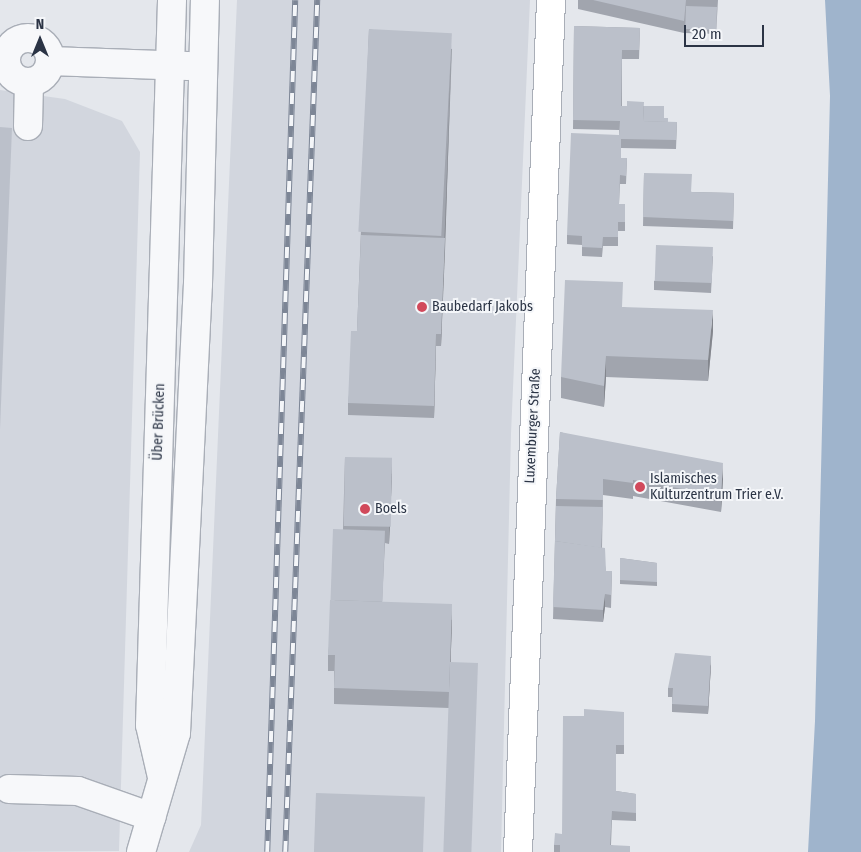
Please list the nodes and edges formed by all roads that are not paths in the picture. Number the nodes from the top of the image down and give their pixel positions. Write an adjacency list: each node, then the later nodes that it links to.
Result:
1 (172, 0): 6 (street, Über Brücken)
2 (205, 0): 7 (street, Über Brücken)
3 (550, 0): 14 (main road, Luxemburger Straße)
4 (3, 59): 5 (street); 8 (street)
5 (50, 61): 6 (street); 8 (street)
6 (170, 65): 7 (street); 10 (street, Über Brücken)
7 (203, 66): 10 (street, Über Brücken)
8 (29, 82): 9 (street)
9 (28, 126)
10 (162, 777): 12 (street, Über Brücken)
11 (9, 790): 12 (street)
12 (152, 817): 13 (street, Über Brücken)
13 (141, 852)
14 (518, 852)

